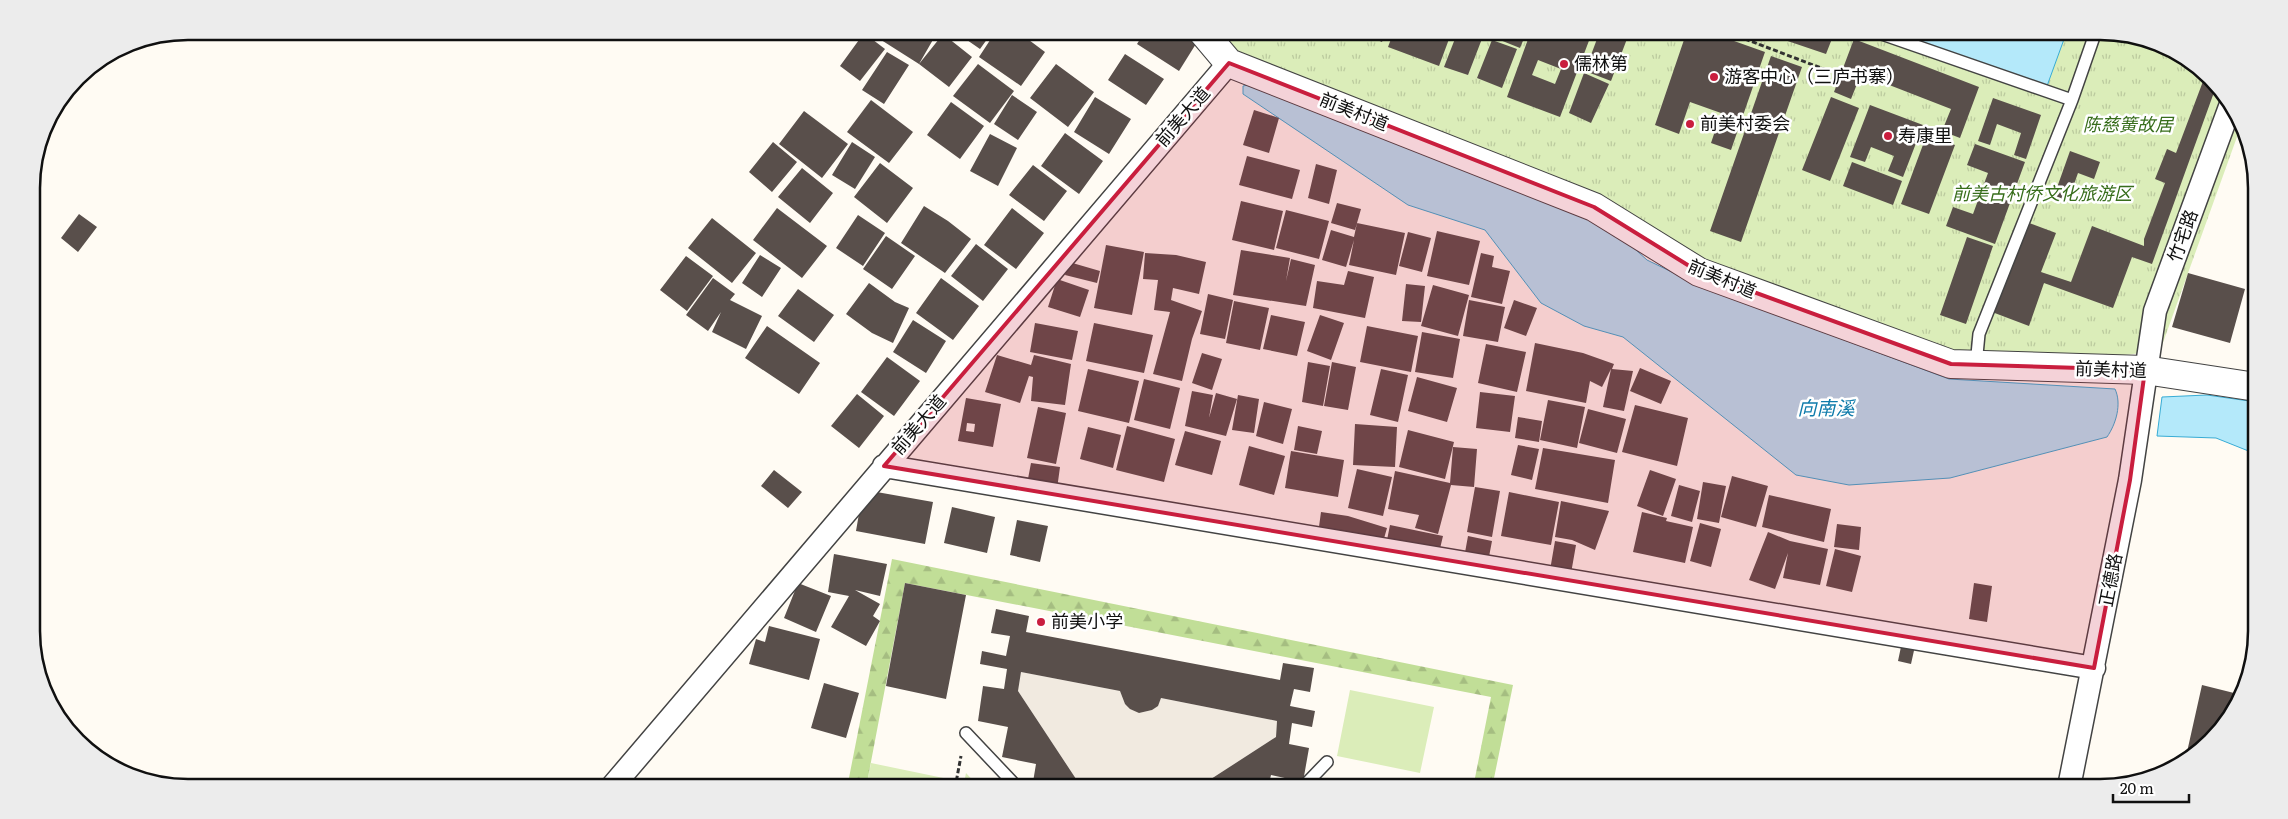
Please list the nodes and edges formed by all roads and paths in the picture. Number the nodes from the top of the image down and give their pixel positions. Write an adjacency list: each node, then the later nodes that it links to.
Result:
1 (1210, 40): 5 (street, 前美村道)
2 (1748, 40): 6 (path)
3 (1899, 40): 7 (lane)
4 (2093, 40): 7 (lane)
5 (1229, 63): 9 (street, 前美村道); 12 (street, 前美大道)
6 (1829, 71)
7 (2072, 100): 9 (lane)
8 (2228, 113): 10 (street, 竹宅路)
9 (1976, 366): 10 (street, 前美村道)
10 (2145, 370): 11 (street, 前美村道); 13 (street, 正德路)
11 (2248, 386)
12 (884, 466): 13 (street); 16 (street, 前美大道)
13 (2094, 668): 20 (street, 正德路)
14 (966, 733): 17 (path); 18 (lane)
15 (1327, 762): 19 (lane)
16 (619, 779)
17 (957, 779)
18 (1009, 779)
19 (1311, 779)
20 (2072, 779)

